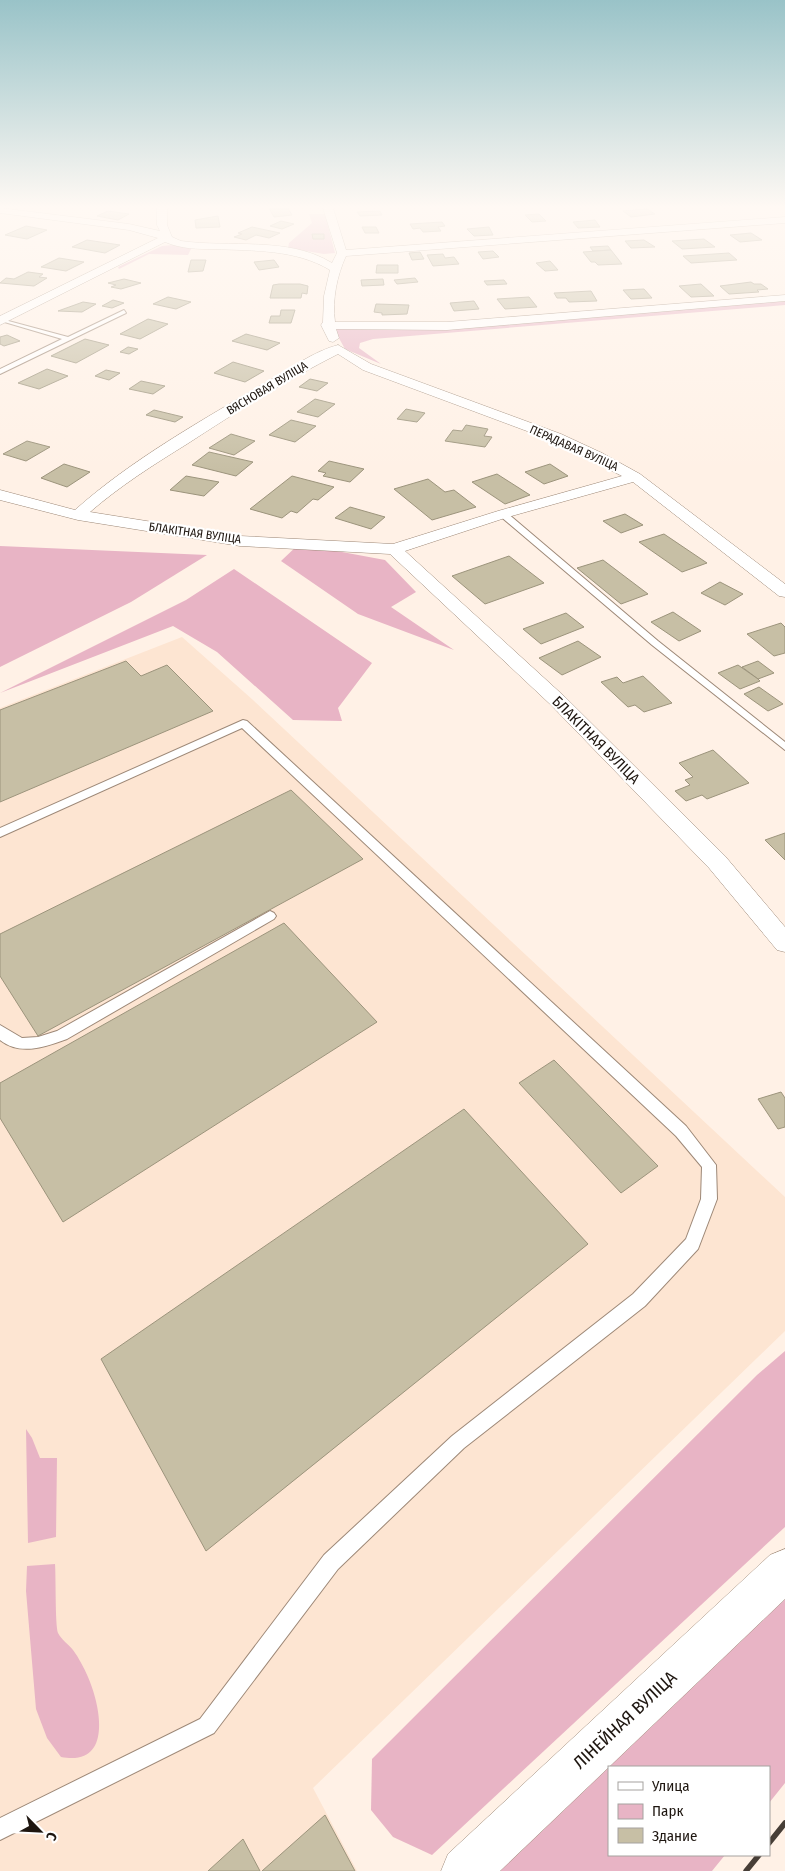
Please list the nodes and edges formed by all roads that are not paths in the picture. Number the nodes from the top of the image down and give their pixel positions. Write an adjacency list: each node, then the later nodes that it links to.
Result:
1 (52, 295): 5 (street)
2 (331, 295): 6 (street)
3 (785, 298): 6 (street)
4 (124, 312): 7 (lane)
5 (2, 321): 7 (lane)
6 (327, 325): 8 (street)
7 (68, 339): 9 (lane)
8 (338, 349): 10 (street, ПЕРАДАВАЯ ВУЛІЦА); 13 (street, ВЯСНОВАЯ ВУЛІЦА)
9 (0, 372)
10 (635, 477): 12 (street, БЛАКІТНАЯ ВУЛІЦА); 15 (street, ПЕРАДАВАЯ ВУЛІЦА)
11 (0, 495): 13 (street, БЛАКІТНАЯ ВУЛІЦА)
12 (503, 514): 14 (street, БЛАКІТНАЯ ВУЛІЦА); 16 (lane)
13 (78, 515): 14 (street, БЛАКІТНАЯ ВУЛІЦА)
14 (394, 549): 19 (street, БЛАКІТНАЯ ВУЛІЦА)
15 (785, 592)
16 (785, 747)
17 (0, 833): 22 (lane)
18 (270, 916): 20 (lane)
19 (785, 943)
20 (0, 1031)
21 (785, 1570): 23 (street, ЛІНЕЙНАЯ ВУЛІЦА)
22 (0, 1829)
23 (465, 1871)

